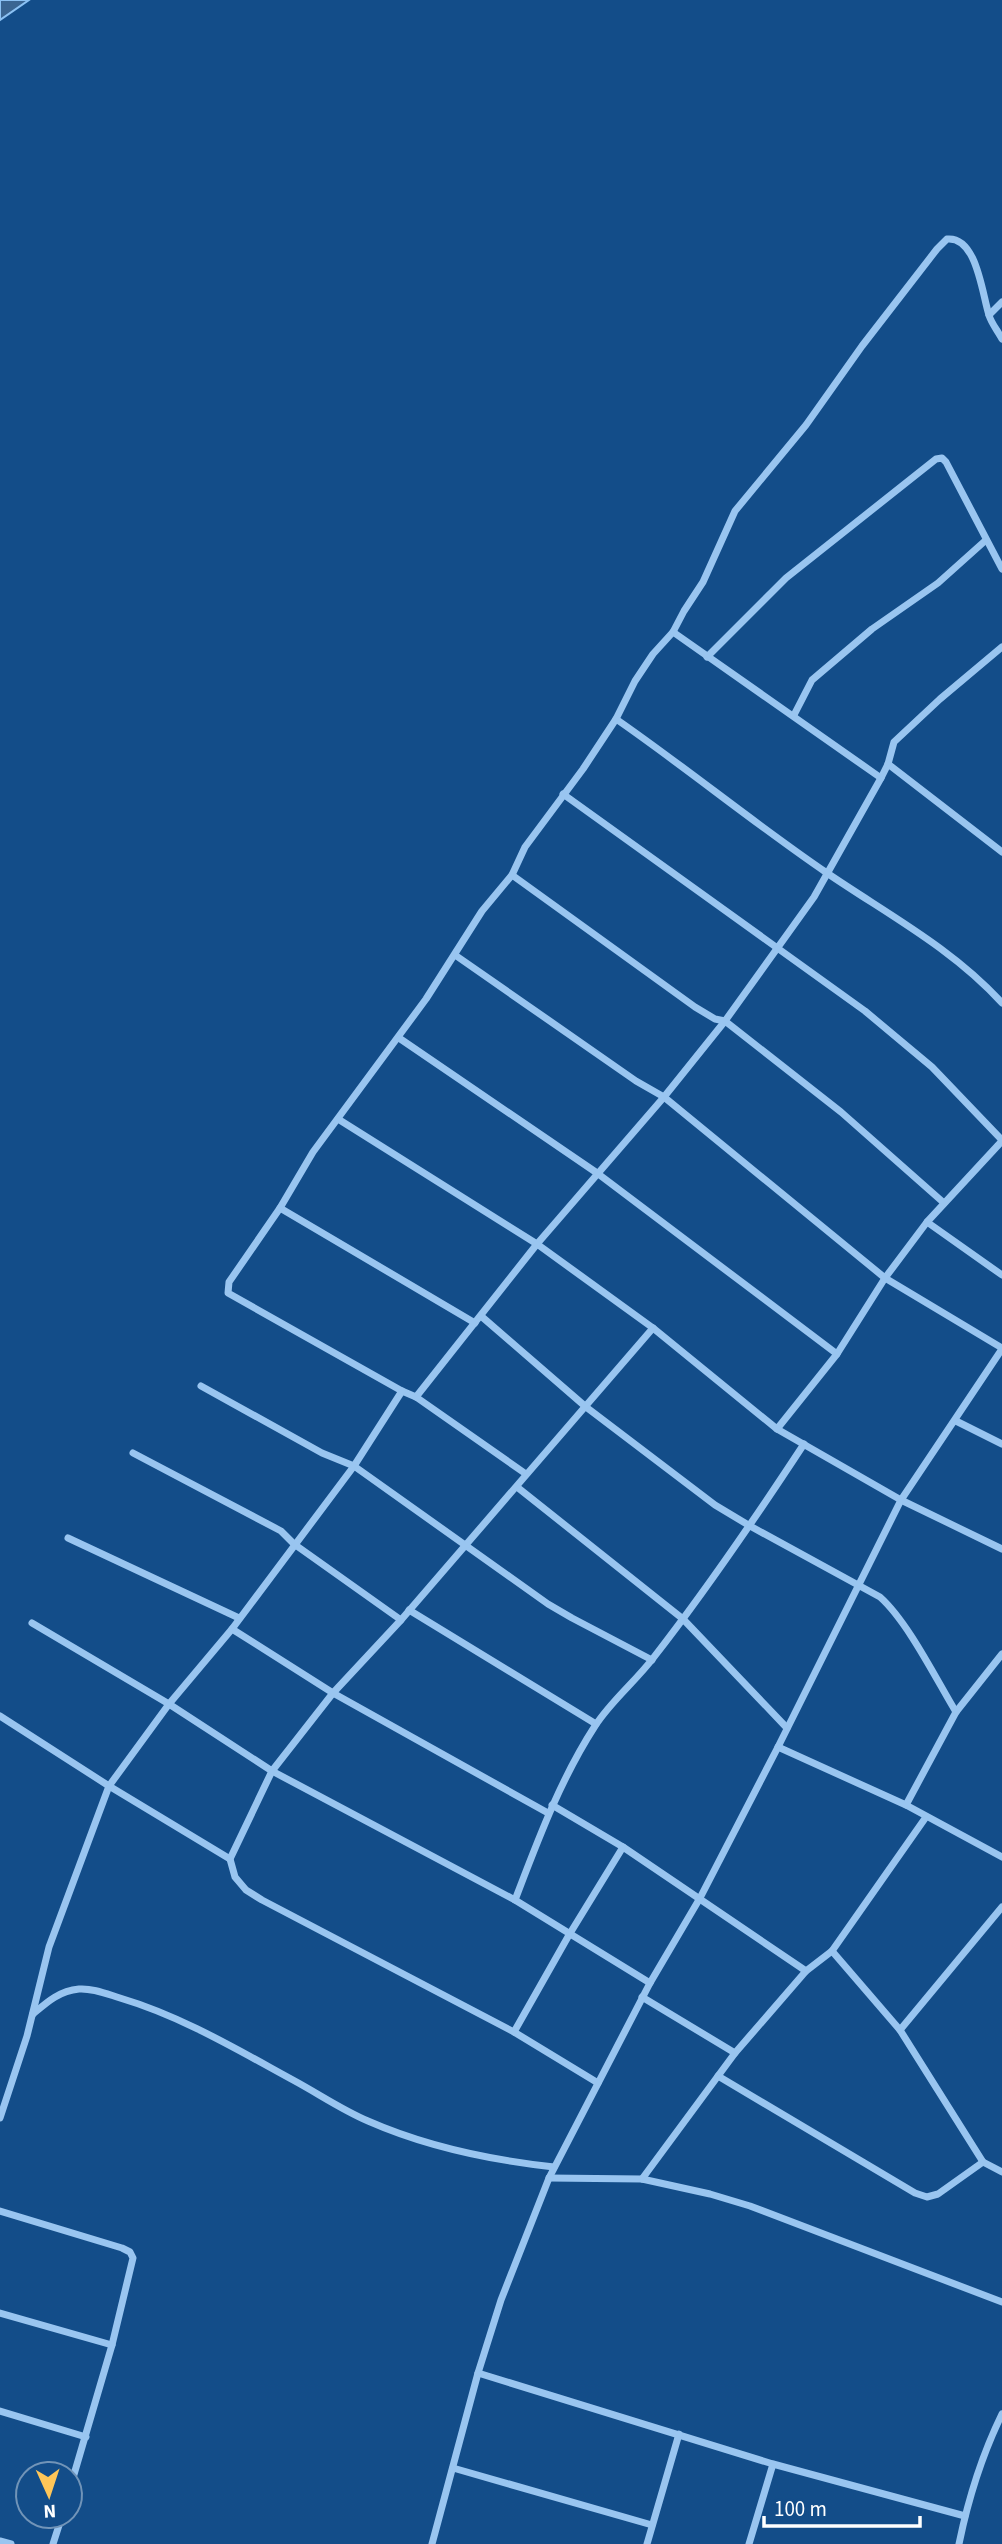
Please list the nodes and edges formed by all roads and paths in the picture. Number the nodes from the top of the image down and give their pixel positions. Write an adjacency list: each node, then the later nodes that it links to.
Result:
1 (1002, 302): 2 (street)
2 (989, 315): 3 (street); 6 (street)
3 (1002, 339)
4 (986, 540): 5 (street); 8 (street); 9 (street)
5 (1002, 569)
6 (673, 632): 8 (street); 10 (street)
7 (1002, 647): 11 (street)
8 (706, 657): 9 (street)
9 (794, 715): 12 (street)
10 (616, 719): 13 (street); 15 (street)
11 (888, 764): 12 (street); 14 (street)
12 (881, 778): 15 (street)
13 (563, 794): 16 (street); 17 (street)
14 (1002, 852)
15 (828, 874): 17 (street); 19 (street)
16 (512, 875): 18 (street); 20 (street)
17 (776, 948): 20 (street); 24 (street)
18 (455, 955): 21 (street); 22 (street)
19 (1002, 1003)
20 (725, 1021): 22 (street); 26 (street)
21 (398, 1038): 23 (street); 25 (street)
22 (664, 1097): 25 (street); 31 (street)
23 (338, 1119): 27 (street); 29 (street)
24 (1002, 1141): 26 (street)
25 (597, 1173): 29 (street); 36 (street)
26 (944, 1203): 28 (street)
27 (279, 1208): 33 (street); 38 (street)
28 (928, 1222): 30 (street); 31 (street)
29 (537, 1244): 32 (street); 34 (street)
30 (1002, 1275)
31 (885, 1278): 35 (street); 36 (street)
32 (481, 1316): 33 (street); 40 (street)
33 (475, 1323): 39 (street)
34 (653, 1328): 40 (street); 42 (street)
35 (1002, 1348): 41 (street)
36 (837, 1354): 42 (street)
37 (201, 1386): 46 (street)
38 (401, 1391): 39 (street); 46 (street)
39 (415, 1397): 47 (street)
40 (586, 1408): 47 (street); 50 (street)
41 (956, 1421): 44 (street); 49 (street)
42 (778, 1429): 43 (street)
43 (804, 1444): 49 (street); 50 (street)
44 (1002, 1444)
45 (133, 1453): 52 (street)
46 (354, 1466): 52 (street); 53 (street)
47 (526, 1474): 48 (street)
48 (517, 1487): 53 (street); 58 (street)
49 (901, 1500): 54 (street); 55 (street)
50 (750, 1526): 55 (street); 58 (street)
51 (68, 1538): 57 (street)
52 (294, 1544): 57 (street); 59 (street)
53 (465, 1545): 56 (street); 63 (street)
54 (1002, 1549)
55 (858, 1585): 66 (street); 69 (street)
56 (409, 1610): 59 (street); 68 (street)
57 (239, 1618): 61 (street)
58 (683, 1619): 63 (street); 69 (street)
59 (401, 1620): 64 (street)
60 (32, 1623): 65 (street)
61 (232, 1629): 64 (street); 65 (street)
62 (1002, 1654): 66 (street)
63 (652, 1660): 68 (street)
64 (333, 1693): 71 (street); 75 (street)
65 (169, 1704): 71 (street); 72 (street)
66 (956, 1712): 74 (street)
67 (0, 1716): 72 (street)
68 (596, 1724): 73 (street)
69 (787, 1728): 70 (street)
70 (778, 1747): 74 (street); 80 (street)
71 (272, 1771): 79 (street); 81 (street)
72 (109, 1786): 79 (street); 88 (street)
73 (552, 1805): 75 (street); 77 (street)
74 (906, 1805): 76 (street)
75 (548, 1813): 81 (street)
76 (926, 1817): 78 (street); 84 (street)
77 (623, 1847): 80 (street); 83 (street)
78 (1002, 1857)
79 (230, 1859): 90 (street)
80 (700, 1898): 85 (street); 86 (street)
81 (516, 1900): 83 (street)
82 (1002, 1907): 89 (street)
83 (569, 1935): 86 (street); 90 (street)
84 (832, 1951): 85 (street); 89 (street)
85 (806, 1971): 91 (street)
86 (650, 1983): 87 (street)
87 (642, 1997): 91 (street); 93 (street)
88 (33, 2014): 94 (street); 96 (street)
89 (900, 2030): 95 (street)
90 (514, 2032): 93 (street)
91 (735, 2053): 92 (street)
92 (719, 2076): 95 (street); 99 (street)
93 (597, 2083): 96 (street)
94 (0, 2118)
95 (983, 2162): 97 (street)
96 (554, 2167): 98 (street)
97 (1002, 2172)
98 (548, 2178): 99 (street); 104 (street)
99 (642, 2179): 101 (street)
100 (0, 2211): 103 (street)
101 (1002, 2302)
102 (0, 2313): 103 (street)
103 (112, 2345): 108 (street)
104 (478, 2373): 107 (street); 111 (street)
105 (0, 2411): 108 (street)
106 (1002, 2414): 112 (street)
107 (679, 2434): 110 (street); 113 (street)
108 (86, 2437): 109 (street)
109 (79, 2460)
110 (773, 2464): 112 (street); 118 (street)
111 (453, 2468): 113 (street); 116 (street)
112 (965, 2516): 119 (street)
113 (652, 2525): 117 (street)
114 (0, 2541): 115 (street)
115 (10, 2544)
116 (432, 2544)
117 (647, 2544)
118 (749, 2544)
119 (960, 2544)

